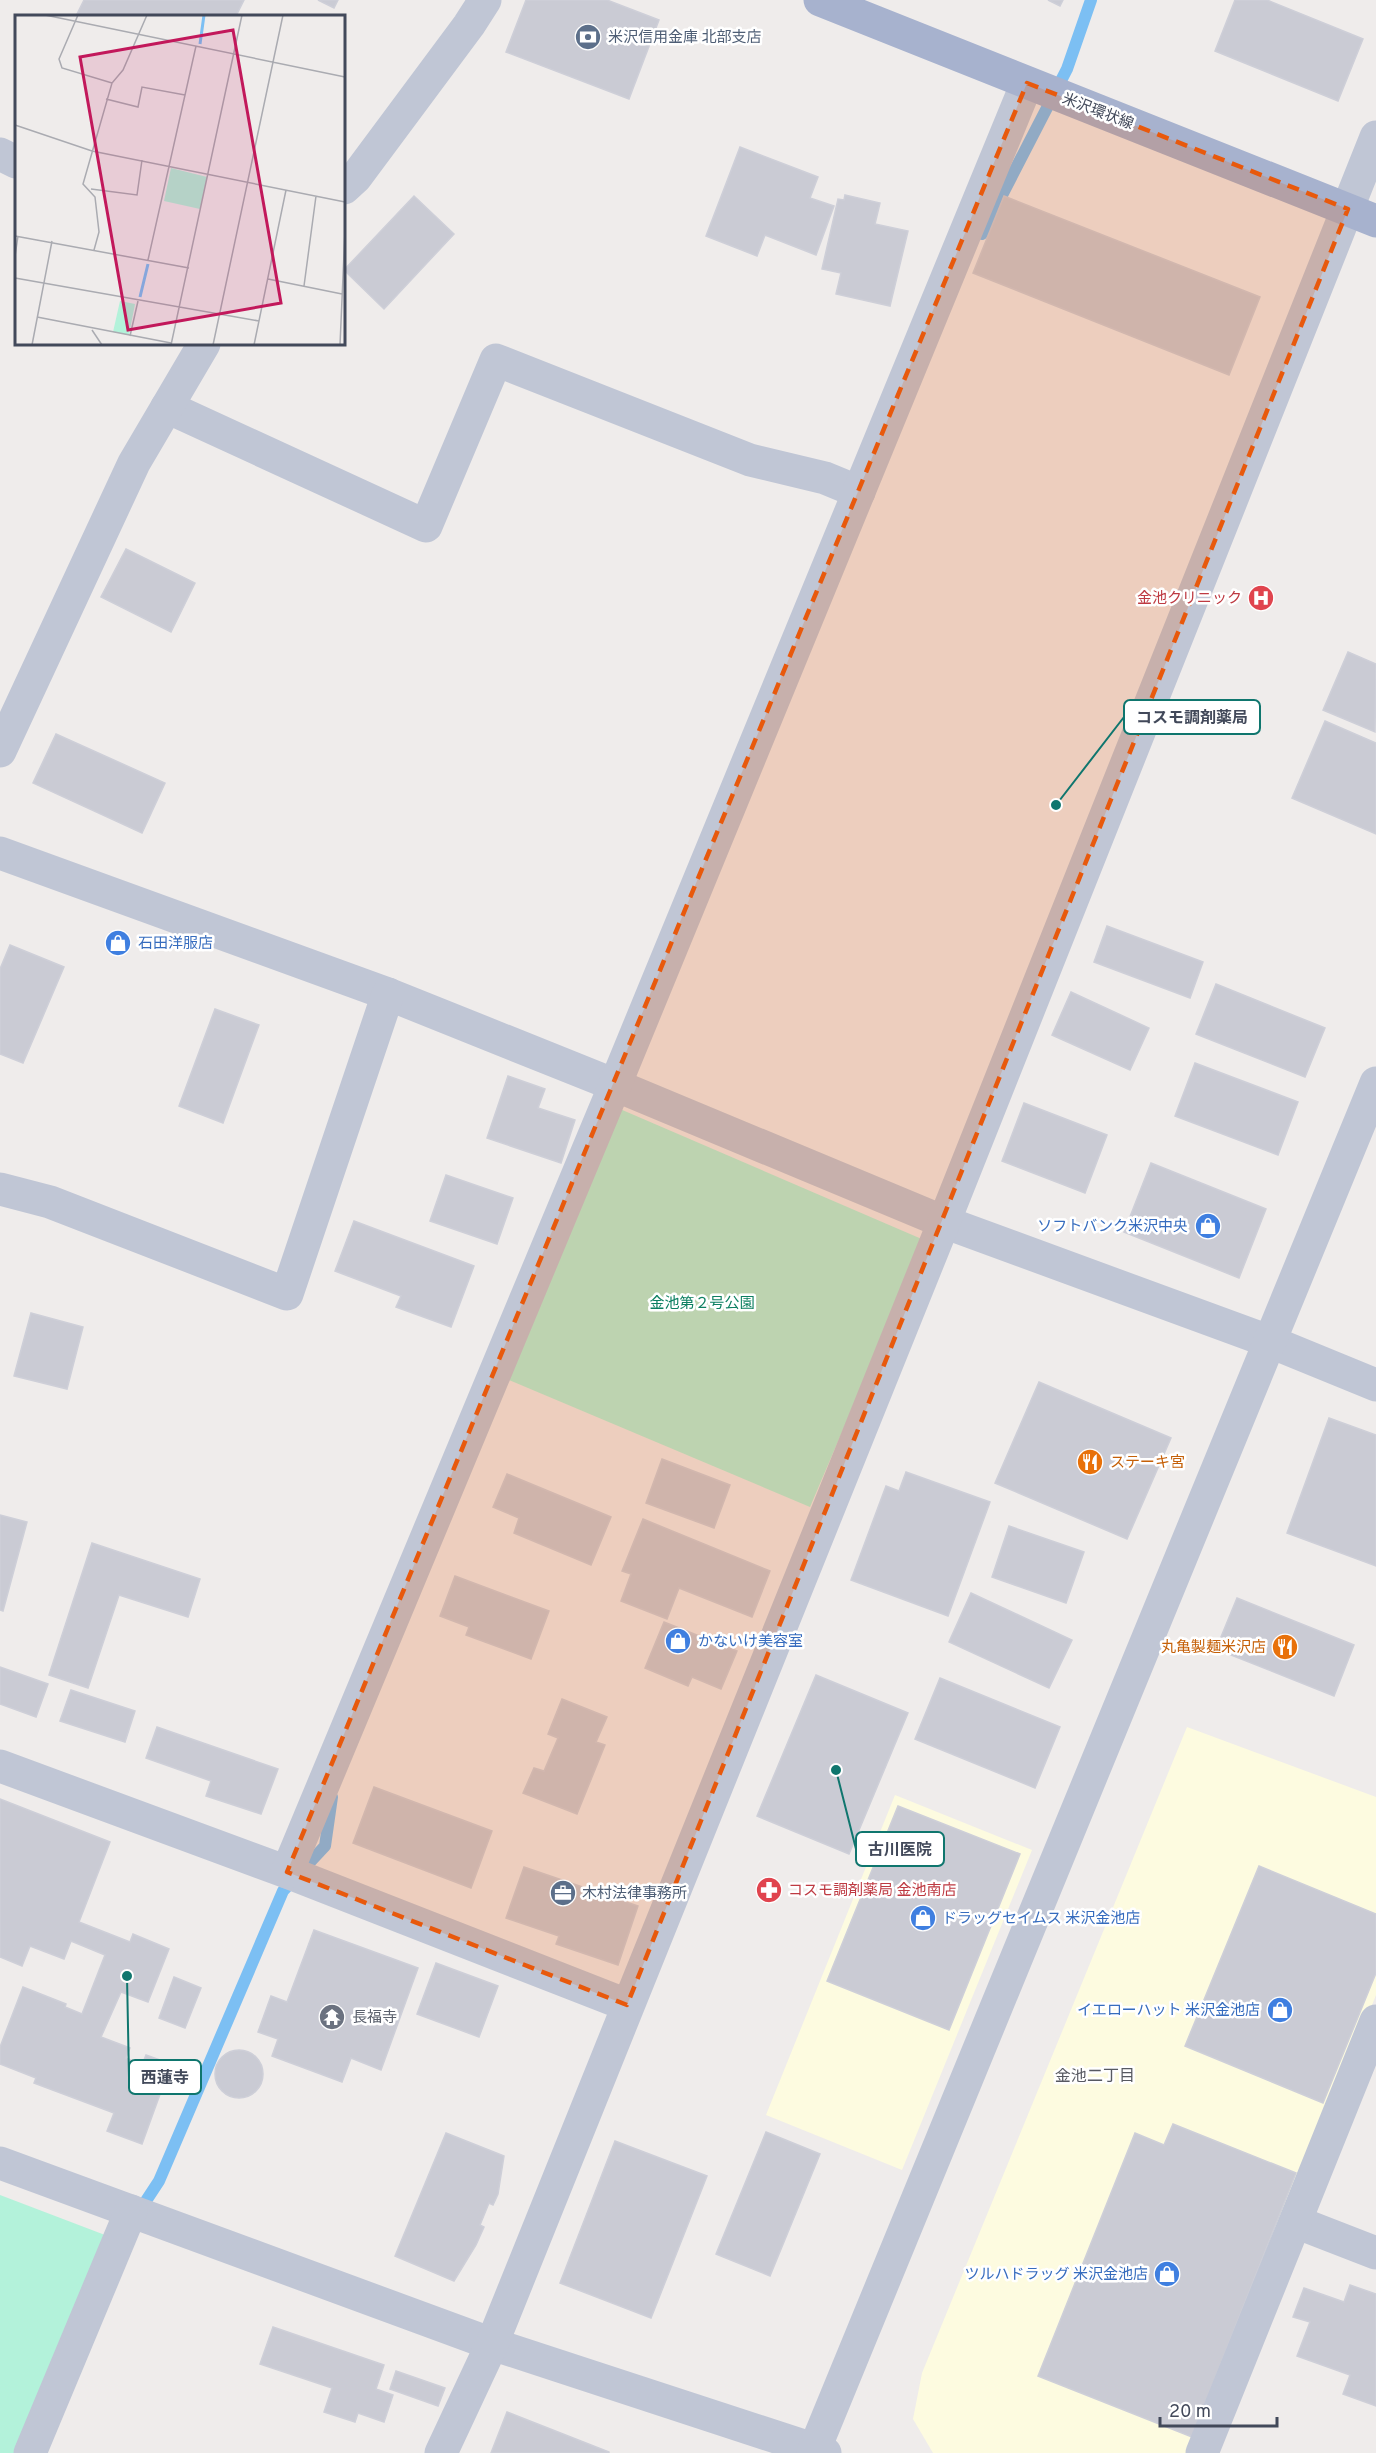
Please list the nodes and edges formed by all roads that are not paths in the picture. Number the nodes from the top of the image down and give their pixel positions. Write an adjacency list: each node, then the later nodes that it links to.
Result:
1 (485, 0): 7 (street)
2 (820, 0): 3 (main road, 米沢環状線)
3 (1027, 83): 8 (main road, 米沢環状線); 11 (street)
4 (1376, 137): 8 (street)
5 (0, 154): 6 (street)
6 (15, 162)
7 (345, 187)
8 (1362, 216): 18 (street)
9 (203, 345): 10 (street)
10 (167, 406): 11 (street); 12 (street)
11 (859, 492): 16 (street)
12 (0, 750)
13 (0, 853): 14 (street)
14 (388, 994): 16 (street); 17 (street)
15 (1376, 1083): 19 (street)
16 (615, 1085): 18 (street); 22 (street)
17 (0, 1190)
18 (944, 1222): 19 (street); 23 (street)
19 (1271, 1342): 20 (street); 30 (street)
20 (1376, 1385)
21 (0, 1766): 22 (street)
22 (287, 1872): 23 (street)
23 (627, 2005): 29 (street)
24 (1376, 2021): 27 (street)
25 (0, 2163): 26 (street)
26 (131, 2211): 29 (street); 31 (street)
27 (1296, 2222): 28 (street); 33 (street)
28 (1376, 2253)
29 (492, 2344): 30 (street); 32 (street)
30 (818, 2452)
31 (30, 2453)
32 (441, 2453)
33 (1202, 2453)

